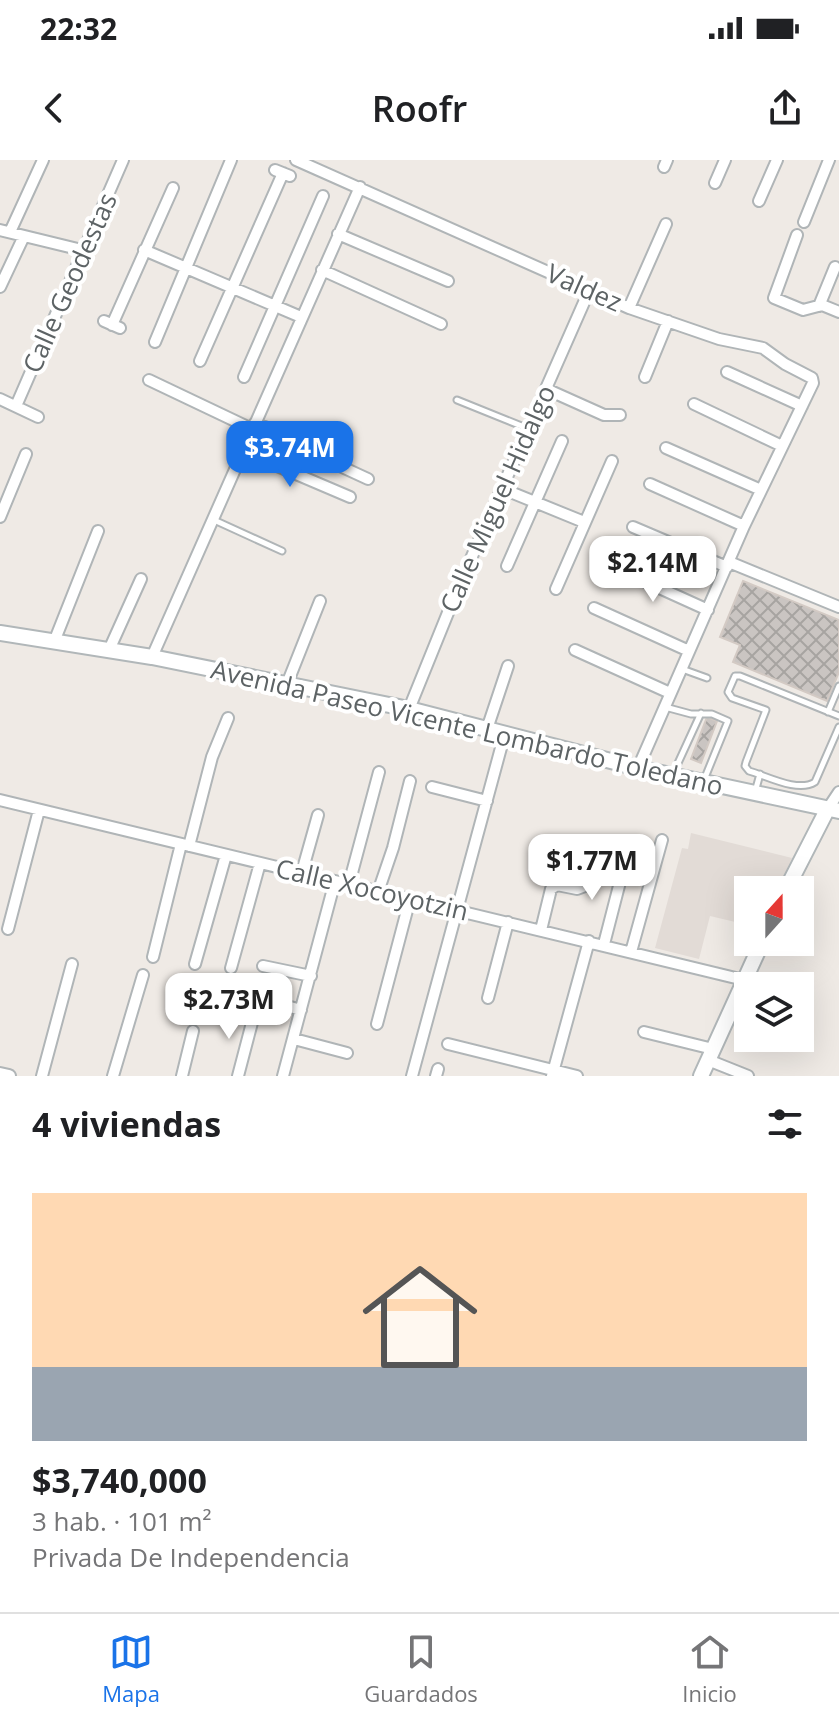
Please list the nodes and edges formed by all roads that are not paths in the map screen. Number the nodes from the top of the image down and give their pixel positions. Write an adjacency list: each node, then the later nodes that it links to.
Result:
1 (43, 160): 16 (street)
2 (123, 160): 21 (street, Calle Geodestas)
3 (231, 160): 23 (street)
4 (296, 160): 10 (street, Valdez)
5 (725, 160): 9 (street)
6 (777, 160): 13 (street)
7 (829, 160): 14 (street)
8 (283, 173): 27 (street)
9 (715, 183)
10 (360, 187): 17 (street); 28 (street, Valdez)
11 (171, 192): 20 (street)
12 (323, 196): 29 (street)
13 (759, 201)
14 (804, 222)
15 (666, 224): 31 (street)
16 (5, 231): 19 (street)
17 (338, 234): 24 (street); 25 (street)
18 (797, 235): 30 (street)
19 (24, 236): 21 (street); 26 (street)
20 (144, 250): 23 (street); 35 (street)
21 (86, 251): 47 (street, Calle Geodestas)
22 (835, 267): 30 (street)
23 (186, 268): 27 (street); 37 (street)
24 (322, 270): 33 (street); 36 (street)
25 (448, 281)
26 (0, 287)
27 (231, 288): 29 (street); 38 (street)
28 (589, 291): 31 (street, Valdez); 43 (street, Calle Miguel Hidalgo)
29 (276, 306): 33 (street); 40 (street)
30 (819, 306): 32 (street)
31 (629, 308): 34 (street, Valdez)
32 (839, 312)
33 (301, 317): 51 (street)
34 (668, 321): 41 (street); 48 (street, Valdez)
35 (112, 324)
36 (441, 324)
37 (156, 342)
38 (199, 360)
39 (727, 372): 48 (street)
40 (244, 377)
41 (645, 377)
42 (149, 380): 51 (street)
43 (546, 389): 49 (street); 52 (street, Calle Miguel Hidalgo)
44 (0, 399): 47 (street)
45 (457, 400): 52 (lane)
46 (694, 404): 54 (street)
47 (16, 406): 50 (street)
48 (802, 406): 54 (street)
49 (620, 415)
50 (38, 417)
51 (254, 426): 56 (street); 59 (street)
52 (529, 429): 61 (street, Calle Miguel Hidalgo)
53 (562, 441): 64 (street)
54 (782, 446): 62 (street)
55 (666, 448): 62 (street)
56 (242, 451): 63 (street); 66 (street)
57 (26, 454): 65 (street)
58 (612, 461): 67 (street)
59 (368, 479)
60 (650, 484): 68 (street)
61 (503, 489): 64 (street); 94 (street, Calle Miguel Hidalgo)
62 (761, 490): 68 (street)
63 (350, 497)
64 (534, 502): 67 (street); 73 (street)
65 (0, 517)
66 (213, 520): 71 (lane); 86 (street)
67 (584, 522): 76 (street)
68 (744, 526): 72 (street)
69 (633, 527): 72 (street)
70 (98, 531): 82 (street)
71 (282, 551)
72 (728, 565): 78 (street); 80 (street)
73 (507, 566)
74 (613, 567): 80 (street)
75 (141, 579): 83 (street)
76 (556, 589)
77 (320, 601): 90 (street)
78 (839, 607)
79 (594, 608): 85 (street)
80 (708, 610): 85 (street)
81 (0, 633): 82 (main road, Avenida Paseo Vicente Lombardo Toledano)
82 (54, 642): 83 (main road, Avenida Paseo Vicente Lombardo Toledano)
83 (109, 650): 86 (main road, Avenida Paseo Vicente Lombardo Toledano)
84 (575, 650): 92 (street)
85 (689, 651): 88 (street)
86 (152, 657): 90 (main road, Avenida Paseo Vicente Lombardo Toledano)
87 (508, 666): 100 (street)
88 (681, 668): 89 (lane); 92 (street)
89 (707, 678)
90 (287, 684): 94 (main road, Avenida Paseo Vicente Lombardo Toledano)
91 (839, 686): 95 (lane)
92 (670, 693): 93 (street)
93 (664, 706): 96 (lane); 102 (street)
94 (409, 709): 100 (main road, Avenida Paseo Vicente Lombardo Toledano)
95 (828, 712): 97 (lane); 104 (lane)
96 (701, 713): 105 (lane); 107 (lane)
97 (839, 716)
98 (228, 718): 117 (street)
99 (839, 727): 104 (lane)
100 (487, 729): 101 (main road, Avenida Paseo Vicente Lombardo Toledano)
101 (505, 733): 102 (main road, Avenida Paseo Vicente Lombardo Toledano); 112 (street)
102 (638, 768): 105 (main road, Avenida Paseo Vicente Lombardo Toledano)
103 (379, 772): 125 (street)
104 (763, 775): 110 (lane)
105 (672, 776): 107 (main road, Avenida Paseo Vicente Lombardo Toledano)
106 (410, 781): 126 (street)
107 (703, 783): 110 (main road, Avenida Paseo Vicente Lombardo Toledano)
108 (432, 787): 112 (street)
109 (839, 792): 114 (street)
110 (758, 795): 114 (main road, Avenida Paseo Vicente Lombardo Toledano)
111 (0, 801): 113 (street, Calle Xocoyotzin)
112 (487, 801): 128 (street)
113 (39, 810): 117 (street, Calle Xocoyotzin); 130 (street)
114 (833, 810): 123 (main road)
115 (318, 815): 122 (street)
116 (662, 840): 134 (street)
117 (185, 845): 120 (street, Calle Xocoyotzin); 135 (street)
118 (595, 846): 131 (street)
119 (629, 847): 133 (street)
120 (226, 855): 121 (street, Calle Xocoyotzin); 137 (street)
121 (260, 863): 122 (street, Calle Xocoyotzin); 139 (street)
122 (302, 872): 124 (street, Calle Xocoyotzin)
123 (794, 876)
124 (335, 881): 125 (street, Calle Xocoyotzin); 141 (street)
125 (349, 884): 126 (street, Calle Xocoyotzin)
126 (378, 892): 127 (street, Calle Xocoyotzin)
127 (410, 899): 128 (street, Calle Xocoyotzin); 148 (street)
128 (459, 910): 129 (street, Calle Xocoyotzin); 161 (street)
129 (508, 922): 131 (street, Calle Xocoyotzin); 144 (street)
130 (8, 929)
131 (541, 930): 132 (street, Calle Xocoyotzin)
132 (589, 941): 133 (street, Calle Xocoyotzin); 155 (street)
133 (604, 944): 134 (street, Calle Xocoyotzin)
134 (631, 952): 142 (street, Calle Xocoyotzin)
135 (153, 957)
136 (72, 964): 156 (street)
137 (195, 964)
138 (263, 966): 141 (street)
139 (231, 968)
140 (143, 975): 157 (street)
141 (311, 976): 146 (street)
142 (734, 978)
143 (251, 996): 146 (street)
144 (488, 998)
145 (734, 1002): 154 (main road)
146 (301, 1010): 151 (street)
147 (254, 1015): 159 (street)
148 (377, 1024)
149 (193, 1031): 158 (street)
150 (644, 1032): 154 (street)
151 (294, 1039): 153 (street); 160 (street)
152 (448, 1044): 155 (street)
153 (347, 1053)
154 (711, 1054): 163 (main road); 164 (street)
155 (553, 1073): 162 (street)
156 (42, 1076)
157 (113, 1076)
158 (182, 1076)
159 (238, 1076)
160 (283, 1076)
161 (412, 1076)
162 (577, 1076)
163 (701, 1076)
164 (748, 1076)

